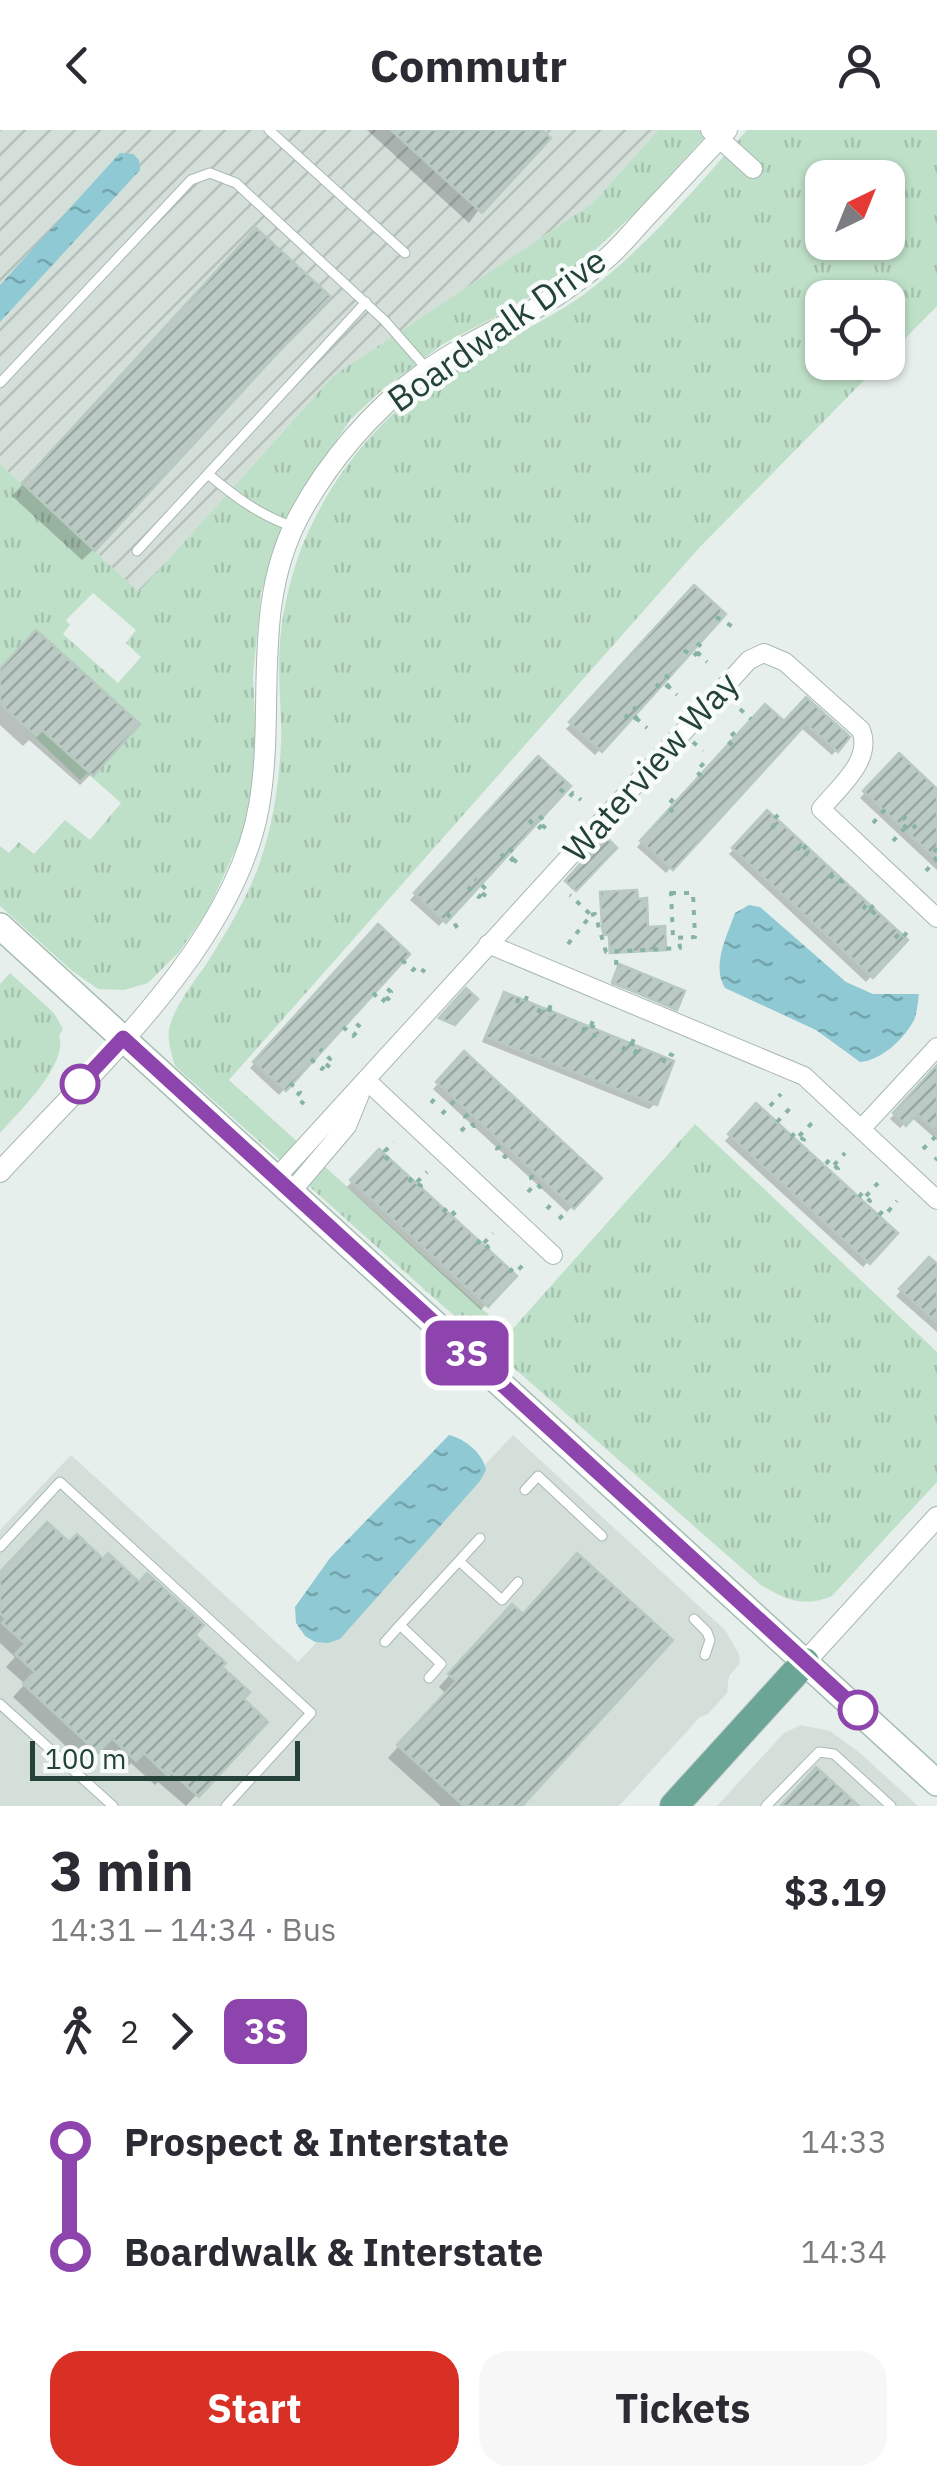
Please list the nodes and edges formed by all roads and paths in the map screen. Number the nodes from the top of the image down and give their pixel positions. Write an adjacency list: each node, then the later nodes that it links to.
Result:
1 (269, 130): 4 (lane)
2 (719, 133): 3 (street); 6 (street, Boardwalk Drive)
3 (753, 169)
4 (405, 253)
5 (366, 302): 6 (lane); 7 (lane); 8 (lane)
6 (428, 370): 9 (street, Boardwalk Drive)
7 (0, 382)
8 (208, 474): 9 (lane); 10 (lane)
9 (294, 527): 107 (street, Boardwalk Drive)
10 (137, 552)
11 (716, 617): 12 (path)
12 (737, 629)
13 (693, 640): 15 (path)
14 (684, 650): 15 (path)
15 (697, 652): 16 (path)
16 (708, 662)
17 (664, 674): 19 (path)
18 (656, 684): 19 (path)
19 (667, 686): 20 (path)
20 (678, 695)
21 (632, 706): 24 (path)
22 (740, 710): 25 (path)
23 (625, 715): 24 (path)
24 (636, 718): 26 (path)
25 (751, 719)
26 (647, 728)
27 (722, 729): 28 (path)
28 (730, 737): 29 (path); 30 (path)
29 (740, 737)
30 (732, 744)
31 (692, 762): 32 (path)
32 (699, 768): 33 (path); 34 (path)
33 (708, 768)
34 (701, 776)
35 (560, 789): 37 (path)
36 (662, 795): 38 (path)
37 (581, 800)
38 (670, 802): 39 (path); 42 (path)
39 (679, 802)
40 (888, 806): 46 (path)
41 (536, 812): 47 (path)
42 (673, 812)
43 (780, 812): 49 (path)
44 (906, 816): 50 (path)
45 (529, 820): 47 (path)
46 (874, 822)
47 (542, 825): 51 (path)
48 (916, 825): 50 (path)
49 (772, 828)
50 (906, 828): 53 (path)
51 (551, 833)
52 (811, 840): 57 (path)
53 (893, 841)
54 (507, 846): 58 (path)
55 (937, 848): 59 (path)
56 (501, 854): 58 (path)
57 (804, 857)
58 (513, 859): 60 (path)
59 (937, 859): 62 (path)
60 (521, 866)
61 (844, 871): 64 (path)
62 (926, 871)
63 (830, 878): 64 (path)
64 (838, 878): 67 (path)
65 (475, 879): 68 (path)
66 (468, 886): 68 (path)
67 (839, 886)
68 (482, 892): 70 (path)
69 (570, 894): 75 (path)
70 (491, 900)
71 (878, 901): 73 (path)
72 (863, 909): 73 (path)
73 (870, 909): 76 (path)
74 (446, 912): 80 (path)
75 (592, 915): 84 (path); 85 (path)
76 (870, 916)
77 (937, 918): 83 (street, Waterview Way)
78 (0, 926): 107 (main road)
79 (909, 930): 82 (path)
80 (461, 933)
81 (679, 938): 81 (path); 85 (path)
82 (895, 938)
83 (488, 944): 119 (street, Waterview Way); 134 (street)
84 (568, 944)
85 (618, 951): 87 (path)
86 (402, 960): 88 (path)
87 (616, 965)
88 (424, 972)
89 (381, 983): 92 (path)
90 (530, 989): 94 (path)
91 (372, 993): 92 (path)
92 (386, 997): 95 (path)
93 (553, 998): 96 (path)
94 (516, 1002)
95 (394, 1005)
96 (548, 1010): 97 (path); 100 (path)
97 (538, 1013)
98 (595, 1016): 102 (path)
99 (351, 1018): 103 (path)
100 (550, 1018)
101 (343, 1026): 103 (path)
102 (591, 1026): 104 (path); 106 (path)
103 (357, 1032): 108 (path)
104 (583, 1032)
105 (636, 1032): 109 (path)
106 (594, 1037)
107 (123, 1038): 148 (street, Boardwalk Drive); 156 (main road)
108 (364, 1038)
109 (632, 1044): 113 (path); 114 (path)
110 (937, 1047): 134 (street)
111 (676, 1048): 116 (path)
112 (320, 1050): 117 (path)
113 (623, 1050)
114 (634, 1056)
115 (311, 1059): 117 (path)
116 (664, 1062)
117 (326, 1064): 118 (path)
118 (334, 1071)
119 (366, 1080): 156 (street, Waterview Way); 176 (street)
120 (290, 1083): 125 (path)
121 (781, 1094): 126 (path)
122 (438, 1096): 124 (path)
123 (456, 1099): 128 (path)
124 (430, 1103)
125 (304, 1104)
126 (770, 1106)
127 (794, 1106): 132 (path)
128 (442, 1114)
129 (468, 1114): 130 (path)
130 (470, 1122): 131 (path); 135 (path)
131 (478, 1122)
132 (777, 1122)
133 (812, 1123): 136 (path)
134 (860, 1129): 160 (street)
135 (461, 1131)
136 (800, 1136): 138 (path); 140 (path)
137 (934, 1136): 142 (path)
138 (791, 1137)
139 (394, 1142): 144 (path)
140 (800, 1145)
141 (500, 1146): 145 (path)
142 (923, 1149)
143 (845, 1153): 147 (path)
144 (385, 1160)
145 (494, 1161)
146 (826, 1164): 147 (path)
147 (834, 1164): 150 (path)
148 (0, 1172)
149 (427, 1172): 153 (path)
150 (834, 1173)
151 (534, 1175): 154 (path)
152 (409, 1182): 153 (path)
153 (418, 1182): 158 (path)
154 (536, 1182): 157 (path); 159 (path)
155 (878, 1183): 164 (path)
156 (284, 1184): 190 (main road)
157 (544, 1184)
158 (418, 1190)
159 (528, 1192)
160 (937, 1200)
161 (554, 1201): 165 (path)
162 (898, 1201): 169 (path)
163 (460, 1202): 166 (path)
164 (866, 1205)
165 (547, 1209)
166 (452, 1211): 167 (path); 171 (path)
167 (443, 1212)
168 (564, 1214): 170 (path)
169 (879, 1215)
170 (558, 1219)
171 (452, 1220)
172 (493, 1233): 173 (path)
173 (484, 1243): 174 (path); 175 (path)
174 (477, 1244)
175 (485, 1251)
176 (553, 1254)
177 (526, 1262): 178 (path)
178 (509, 1272)
179 (525, 1490): 181 (lane)
180 (937, 1517): 190 (street)
181 (602, 1536)
182 (480, 1538): 184 (lane)
183 (0, 1547): 195 (lane)
184 (459, 1560): 185 (lane); 187 (lane)
185 (518, 1582)
186 (694, 1619): 189 (lane)
187 (400, 1626): 188 (lane); 191 (lane)
188 (385, 1642)
189 (705, 1655)
190 (805, 1662): 193 (main road); 196 (main road)
191 (428, 1678)
192 (0, 1704): 194 (lane)
193 (937, 1783)
194 (113, 1806)
195 (226, 1806)
196 (674, 1806)
197 (766, 1806): 198 (lane)
198 (890, 1806)

